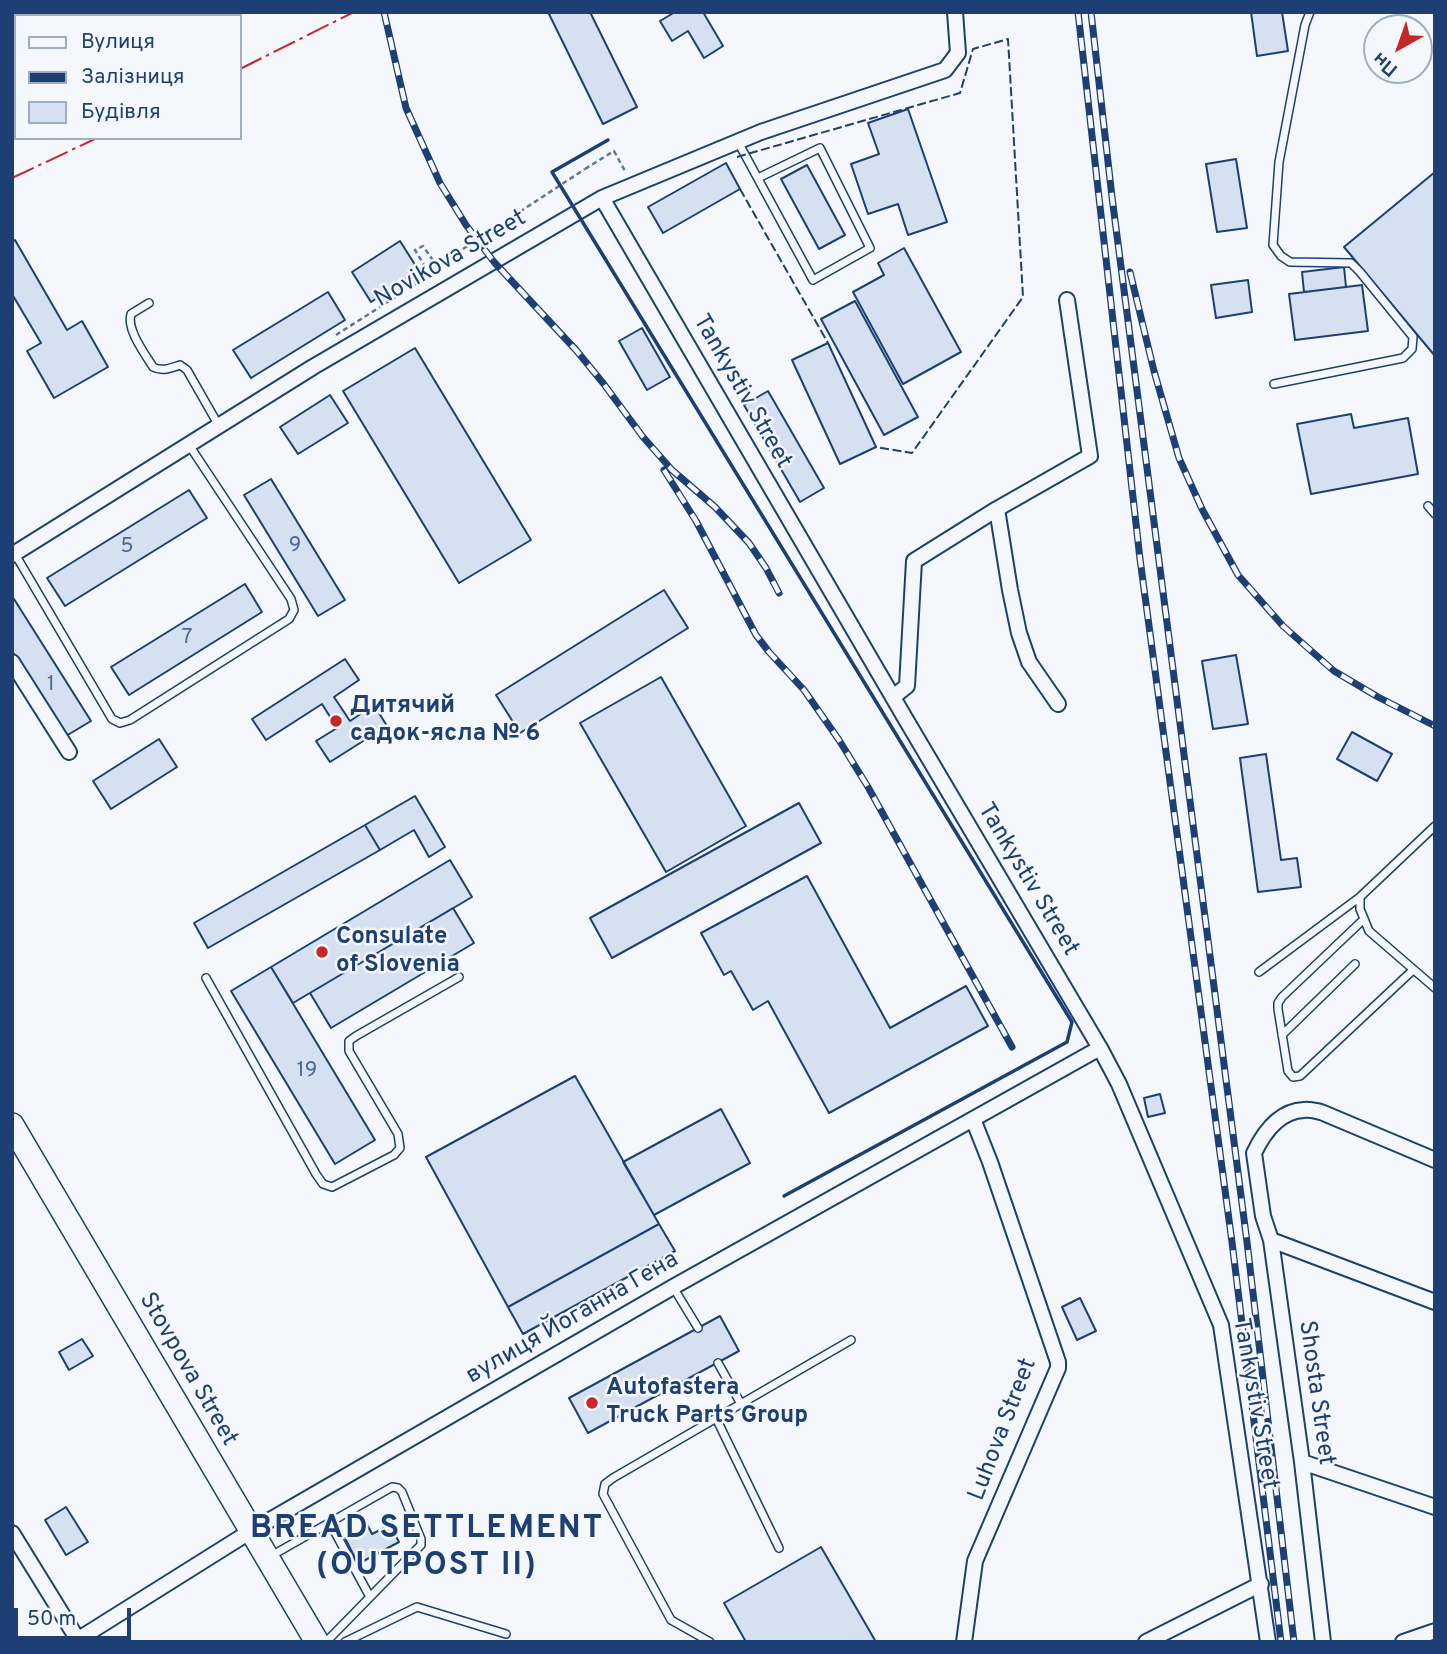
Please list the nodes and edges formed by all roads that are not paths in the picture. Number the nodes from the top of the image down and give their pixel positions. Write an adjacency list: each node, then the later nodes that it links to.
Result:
1 (955, 12): 3 (street, Novikova Street)
2 (1310, 12): 8 (lane)
3 (737, 142): 4 (lane); 5 (street, Novikova Street)
4 (758, 178): 4 (lane)
5 (601, 198): 9 (street, Novikova Street); 16 (street, Tankystiv Street)
6 (1067, 300): 12 (street)
7 (149, 303): 9 (lane)
8 (1274, 384)
9 (219, 426): 10 (street, Novikova Street)
10 (189, 445): 14 (street, Novikova Street); 14 (lane)
11 (1428, 506): 13 (lane)
12 (997, 509): 16 (street); 17 (street)
13 (1435, 514)
14 (13, 554)
15 (12, 662): 18 (street)
16 (893, 697): 29 (street, Tankystiv Street)
17 (1058, 704)
18 (69, 752)
19 (1435, 826): 20 (lane)
20 (1360, 897): 21 (lane); 24 (lane)
21 (1364, 919): 23 (lane); 28 (lane)
22 (1355, 964): 28 (lane)
23 (1413, 970): 27 (lane); 28 (lane)
24 (1259, 972)
25 (459, 977): 26 (lane)
26 (205, 978)
27 (1435, 988)
28 (1282, 1035)
29 (1100, 1048): 30 (street, вулиця Йоганна Гена); 48 (street, Tankystiv Street)
30 (973, 1119): 34 (street, вулиця Йоганна Гена); 57 (street, Luhova Street)
31 (12, 1125): 44 (main road, Stovpova Street)
32 (1435, 1160): 33 (street, Shosta Street)
33 (1271, 1240): 35 (street); 41 (street, Shosta Street)
34 (673, 1287): 36 (lane); 44 (street, вулиця Йоганна Гена)
35 (1435, 1302)
36 (698, 1328)
37 (850, 1340): 39 (lane)
38 (718, 1363): 39 (lane)
39 (741, 1404): 40 (lane)
40 (716, 1418): 46 (lane); 56 (lane)
41 (1302, 1462): 42 (street); 60 (street, Shosta Street)
42 (1435, 1507)
43 (330, 1523): 47 (lane); 49 (lane); 49 (lane)
44 (251, 1531): 47 (main road, Stovpova Street); 52 (street, вулиця Йоганна Гена)
45 (12, 1533): 52 (street)
46 (779, 1548)
47 (267, 1559): 53 (main road, Stovpova Street)
48 (1261, 1584): 58 (street); 59 (street, Tankystiv Street)
49 (370, 1597): 54 (lane)
50 (1435, 1631): 61 (street)
51 (506, 1634): 55 (lane)
52 (76, 1641)
53 (317, 1642)
54 (326, 1642)
55 (345, 1642)
56 (710, 1642)
57 (964, 1642)
58 (1146, 1642)
59 (1268, 1642)
60 (1323, 1642)
61 (1403, 1642)

